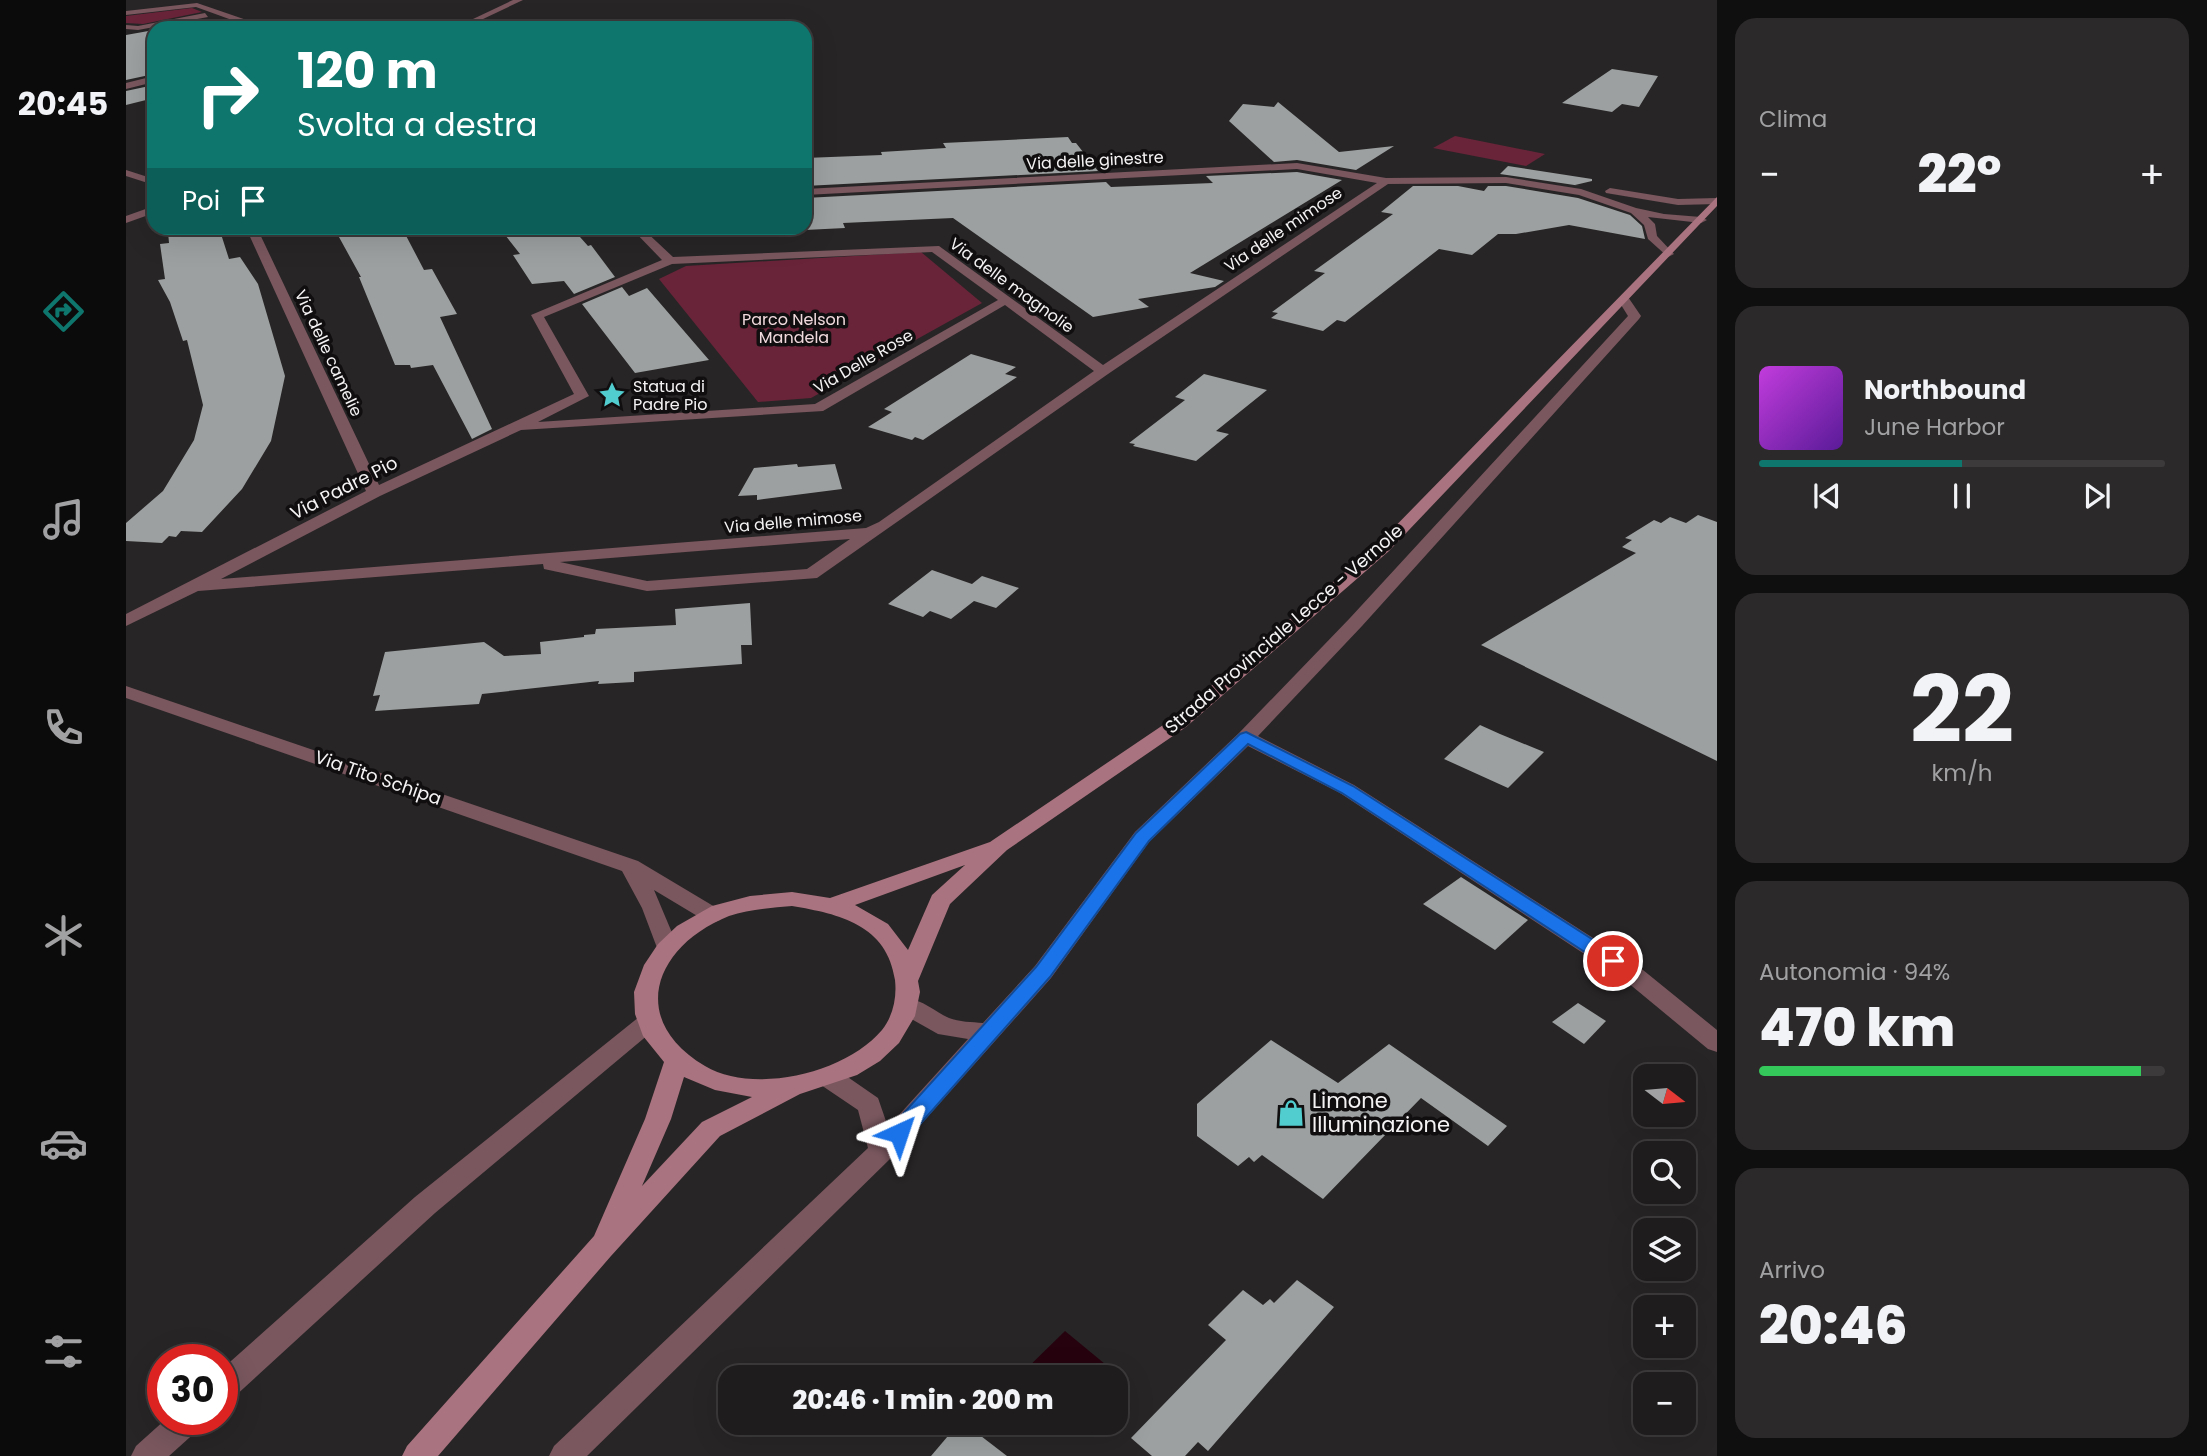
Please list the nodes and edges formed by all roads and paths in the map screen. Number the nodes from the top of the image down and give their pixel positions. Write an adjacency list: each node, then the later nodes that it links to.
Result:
1 (519, 0): 6 (street)
2 (126, 13): 3 (street)
3 (213, 13): 4 (street); 5 (street)
4 (173, 21)
5 (239, 21)
6 (473, 21)
7 (147, 26): 8 (street)
8 (126, 27)
9 (147, 81): 10 (street)
10 (126, 86)
11 (126, 173): 12 (street)
12 (147, 179)
13 (1414, 180): 14 (street); 16 (street); 18 (street)
14 (1387, 181): 15 (street, Via delle ginestre); 28 (street, Via delle mimose)
15 (812, 192)
16 (1647, 199): 17 (street); 21 (street)
17 (1717, 200): 21 (main road, Strada Provinciale Lecce - Vernole)
18 (1635, 211): 21 (street); 24 (street)
19 (147, 212): 20 (street)
20 (126, 220)
21 (1701, 220): 24 (main road, Strada Provinciale Lecce - Vernole)
22 (254, 235): 31 (street, Via delle camelie)
23 (643, 235): 25 (street)
24 (1668, 254): 27 (main road, Strada Provinciale Lecce - Vernole)
25 (670, 261): 26 (street, Via delle magnolie); 29 (street, Via delle magnolie)
26 (1006, 300): 28 (street, Via delle magnolie); 30 (street, Via Delle Rose)
27 (1624, 300): 37 (street); 38 (main road, Strada Provinciale Lecce - Vernole)
28 (1103, 370): 32 (street, Via delle mimose)
29 (582, 396): 30 (street, Via Padre Pio)
30 (515, 427): 31 (street, Via Padre Pio)
31 (375, 494): 34 (street, Via Padre Pio)
32 (869, 533): 33 (street, Via delle mimose); 33 (street)
33 (530, 561): 34 (street, Via delle mimose)
34 (195, 586): 35 (street, Via Padre Pio)
35 (126, 621)
36 (126, 692): 39 (street, Via Tito Schipa)
37 (1246, 737): 46 (street); 47 (street)
38 (1000, 845): 40 (main road, Strada Provinciale Lecce - Vernole); 43 (main road, Strada Provinciale Lecce - Vernole)
39 (630, 866): 41 (street, Via Tito Schipa); 42 (street)
40 (833, 905): 41 (main road, Strada Provinciale Lecce - Vernole); 43 (main road, Strada Provinciale Lecce - Vernole)
41 (712, 915): 42 (main road, Strada Provinciale Lecce - Vernole)
42 (667, 947): 45 (main road, Strada Provinciale Lecce - Vernole)
43 (908, 978): 44 (main road, Strada Provinciale Lecce - Vernole)
44 (907, 1006): 46 (street); 49 (main road, Strada Provinciale Lecce - Vernole)
45 (647, 1023): 48 (main road, Strada Provinciale Lecce - Vernole); 53 (street)
46 (989, 1033): 51 (street)
47 (1717, 1043)
48 (676, 1062): 50 (main road, Strada Provinciale Lecce - Vernole); 52 (main road, Strada Provinciale Lecce - Vernole)
49 (830, 1078): 50 (main road, Strada Provinciale Lecce - Vernole); 51 (street)
50 (797, 1087): 52 (main road, Strada Provinciale Lecce - Vernole)
51 (883, 1151): 57 (street)
52 (601, 1248): 56 (main road, Strada Provinciale Lecce - Vernole)
53 (238, 1374)
54 (170, 1435): 55 (street)
55 (147, 1456)
56 (418, 1456)
57 (565, 1456)

